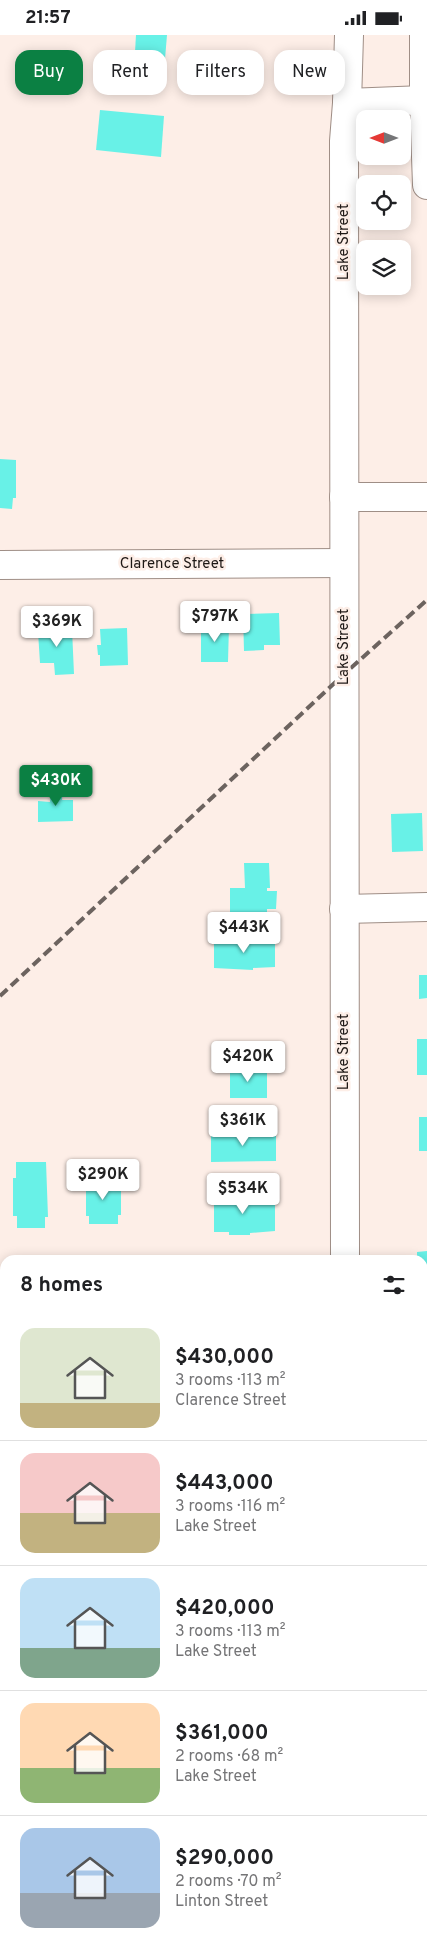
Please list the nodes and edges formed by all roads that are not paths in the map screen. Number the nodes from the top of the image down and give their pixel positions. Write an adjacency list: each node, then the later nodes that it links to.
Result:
1 (349, 35): 4 (street, Lake Street)
2 (424, 35): 3 (street)
3 (426, 100): 4 (street); 5 (street)
4 (348, 103): 6 (street, Lake Street)
5 (427, 185)
6 (344, 497): 7 (street); 8 (street, Lake Street)
7 (427, 497)
8 (344, 563): 9 (street, Clarence Street); 11 (street, Lake Street)
9 (0, 565)
10 (427, 907): 11 (street)
11 (344, 909): 12 (street, Lake Street)
12 (345, 1255)

